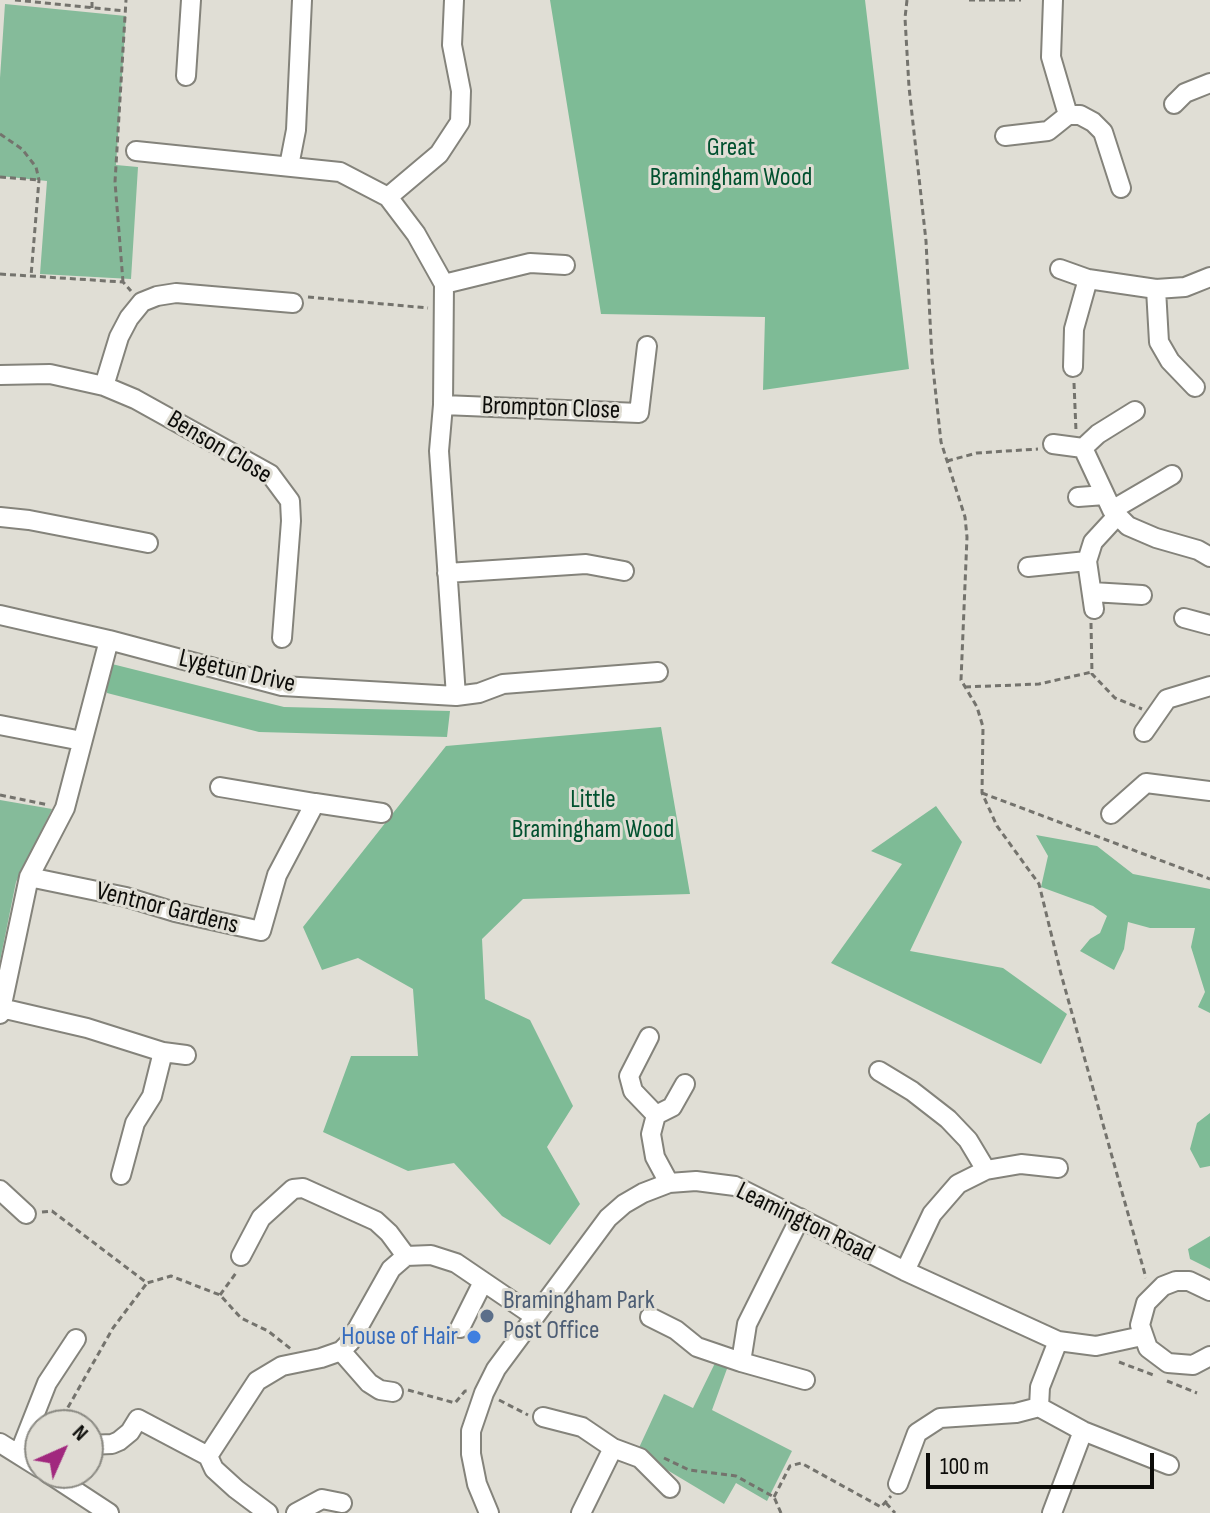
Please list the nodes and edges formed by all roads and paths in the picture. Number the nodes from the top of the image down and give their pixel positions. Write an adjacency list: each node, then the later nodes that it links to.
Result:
1 (15, 0): 11 (path)
2 (92, 0): 11 (path)
3 (126, 0): 12 (path)
4 (191, 0): 13 (street)
5 (302, 0): 20 (street)
6 (454, 0): 24 (street)
7 (907, 0): 46 (path)
8 (969, 0): 9 (path)
9 (1021, 0)
10 (1053, 0): 16 (street)
11 (92, 8): 12 (path)
12 (125, 11): 31 (path)
13 (186, 76)
14 (1210, 83): 15 (street)
15 (1174, 104)
16 (1068, 115): 18 (street); 23 (street)
17 (0, 134): 22 (path)
18 (1005, 136)
19 (136, 151): 20 (street)
20 (289, 166): 24 (street)
21 (0, 177): 22 (path)
22 (39, 180): 28 (path)
23 (1121, 188)
24 (388, 197): 32 (street)
25 (565, 265): 32 (street)
26 (1060, 269): 30 (street)
27 (0, 274): 28 (path)
28 (31, 276): 31 (path)
29 (1210, 277): 33 (street)
30 (1088, 279): 33 (street); 38 (street)
31 (123, 282): 34 (path)
32 (444, 284): 36 (street, Brompton Close)
33 (1156, 289): 41 (street)
34 (142, 302): 35 (street); 40 (street)
35 (293, 303): 36 (path)
36 (443, 309): 42 (street, Brompton Close)
37 (647, 346): 42 (street, Brompton Close)
38 (1073, 367): 45 (path)
39 (0, 375): 40 (street, Benson Close)
40 (104, 386): 62 (street, Benson Close)
41 (1195, 387)
42 (443, 405): 56 (street, Brompton Close)
43 (1135, 411): 45 (street)
44 (1053, 444): 45 (street); 46 (path)
45 (1080, 448): 49 (street)
46 (947, 461): 67 (path)
47 (1172, 475): 49 (street)
48 (1078, 497): 49 (street)
49 (1111, 507): 52 (street); 53 (street)
50 (0, 517): 51 (street)
51 (148, 543)
52 (1210, 557)
53 (1087, 561): 54 (street); 58 (street)
54 (1028, 567)
55 (624, 571): 56 (street)
56 (447, 573): 68 (street, Brompton Close)
57 (1142, 595): 58 (street)
58 (1093, 601): 65 (path)
59 (0, 615): 63 (street, Lygetun Drive)
60 (1184, 618): 61 (street)
61 (1210, 625)
62 (282, 638)
63 (109, 640): 68 (street, Lygetun Drive); 72 (street)
64 (658, 672): 68 (street, Lygetun Drive)
65 (1092, 672): 67 (path); 69 (path)
66 (1210, 686): 69 (street)
67 (965, 687): 75 (path)
68 (456, 696)
69 (1161, 707): 71 (street)
70 (0, 725): 72 (street)
71 (1144, 732)
72 (82, 741): 78 (street)
73 (220, 787): 77 (street)
74 (1210, 791): 80 (street)
75 (982, 793): 82 (path); 100 (path)
76 (0, 795): 78 (path)
77 (315, 803): 79 (street); 81 (street, Ventnor Gardens)
78 (65, 808): 81 (street)
79 (382, 813)
80 (1111, 814)
81 (29, 877): 83 (street)
82 (1210, 879)
83 (1, 1011): 85 (street)
84 (649, 1037): 89 (street)
85 (163, 1052): 86 (street); 92 (street)
86 (186, 1055)
87 (879, 1071): 91 (street)
88 (685, 1084): 89 (street)
89 (656, 1115): 93 (street)
90 (1058, 1168): 91 (street)
91 (986, 1170): 99 (street)
92 (121, 1175)
93 (669, 1183): 96 (street, Leamington Road); 105 (street, Leamington Road)
94 (0, 1190): 95 (street)
95 (26, 1214): 102 (path)
96 (800, 1218): 99 (street, Leamington Road); 113 (street)
97 (250, 1253): 98 (street); 104 (path)
98 (406, 1256): 101 (street); 111 (street)
99 (905, 1271): 110 (street, Leamington Road)
100 (1147, 1281)
101 (483, 1282): 105 (street); 107 (street)
102 (147, 1283): 104 (path); 119 (path)
103 (1210, 1291): 108 (street)
104 (220, 1295): 112 (path)
105 (534, 1316): 137 (street, Leamington Road)
106 (650, 1317): 113 (street)
107 (460, 1328)
108 (1142, 1336): 110 (street, Leamington Road); 114 (street)
109 (76, 1339): 127 (street)
110 (1058, 1341): 118 (street)
111 (341, 1351): 112 (street); 116 (street)
112 (306, 1360): 128 (street)
113 (741, 1362): 115 (street)
114 (1208, 1363)
115 (805, 1380)
116 (393, 1392)
117 (148, 1400): 121 (street)
118 (1039, 1407): 122 (street); 131 (street)
119 (67, 1409)
120 (543, 1417): 125 (street)
121 (134, 1426): 124 (street); 128 (street)
122 (1083, 1431): 130 (street); 144 (street)
123 (0, 1443): 127 (street)
124 (104, 1444)
125 (613, 1448): 132 (street); 141 (street)
126 (653, 1452): 134 (path)
127 (19, 1454): 129 (street)
128 (208, 1456): 139 (street)
129 (24, 1457)
130 (1169, 1465)
131 (898, 1484): 136 (path)
132 (670, 1488)
133 (72, 1489): 138 (street)
134 (774, 1497): 136 (path); 142 (path)
135 (342, 1503): 140 (street)
136 (886, 1503): 143 (path)
137 (487, 1512)
138 (109, 1513)
139 (268, 1513)
140 (296, 1513)
141 (581, 1513)
142 (781, 1513)
143 (895, 1513)
144 (1052, 1513)

